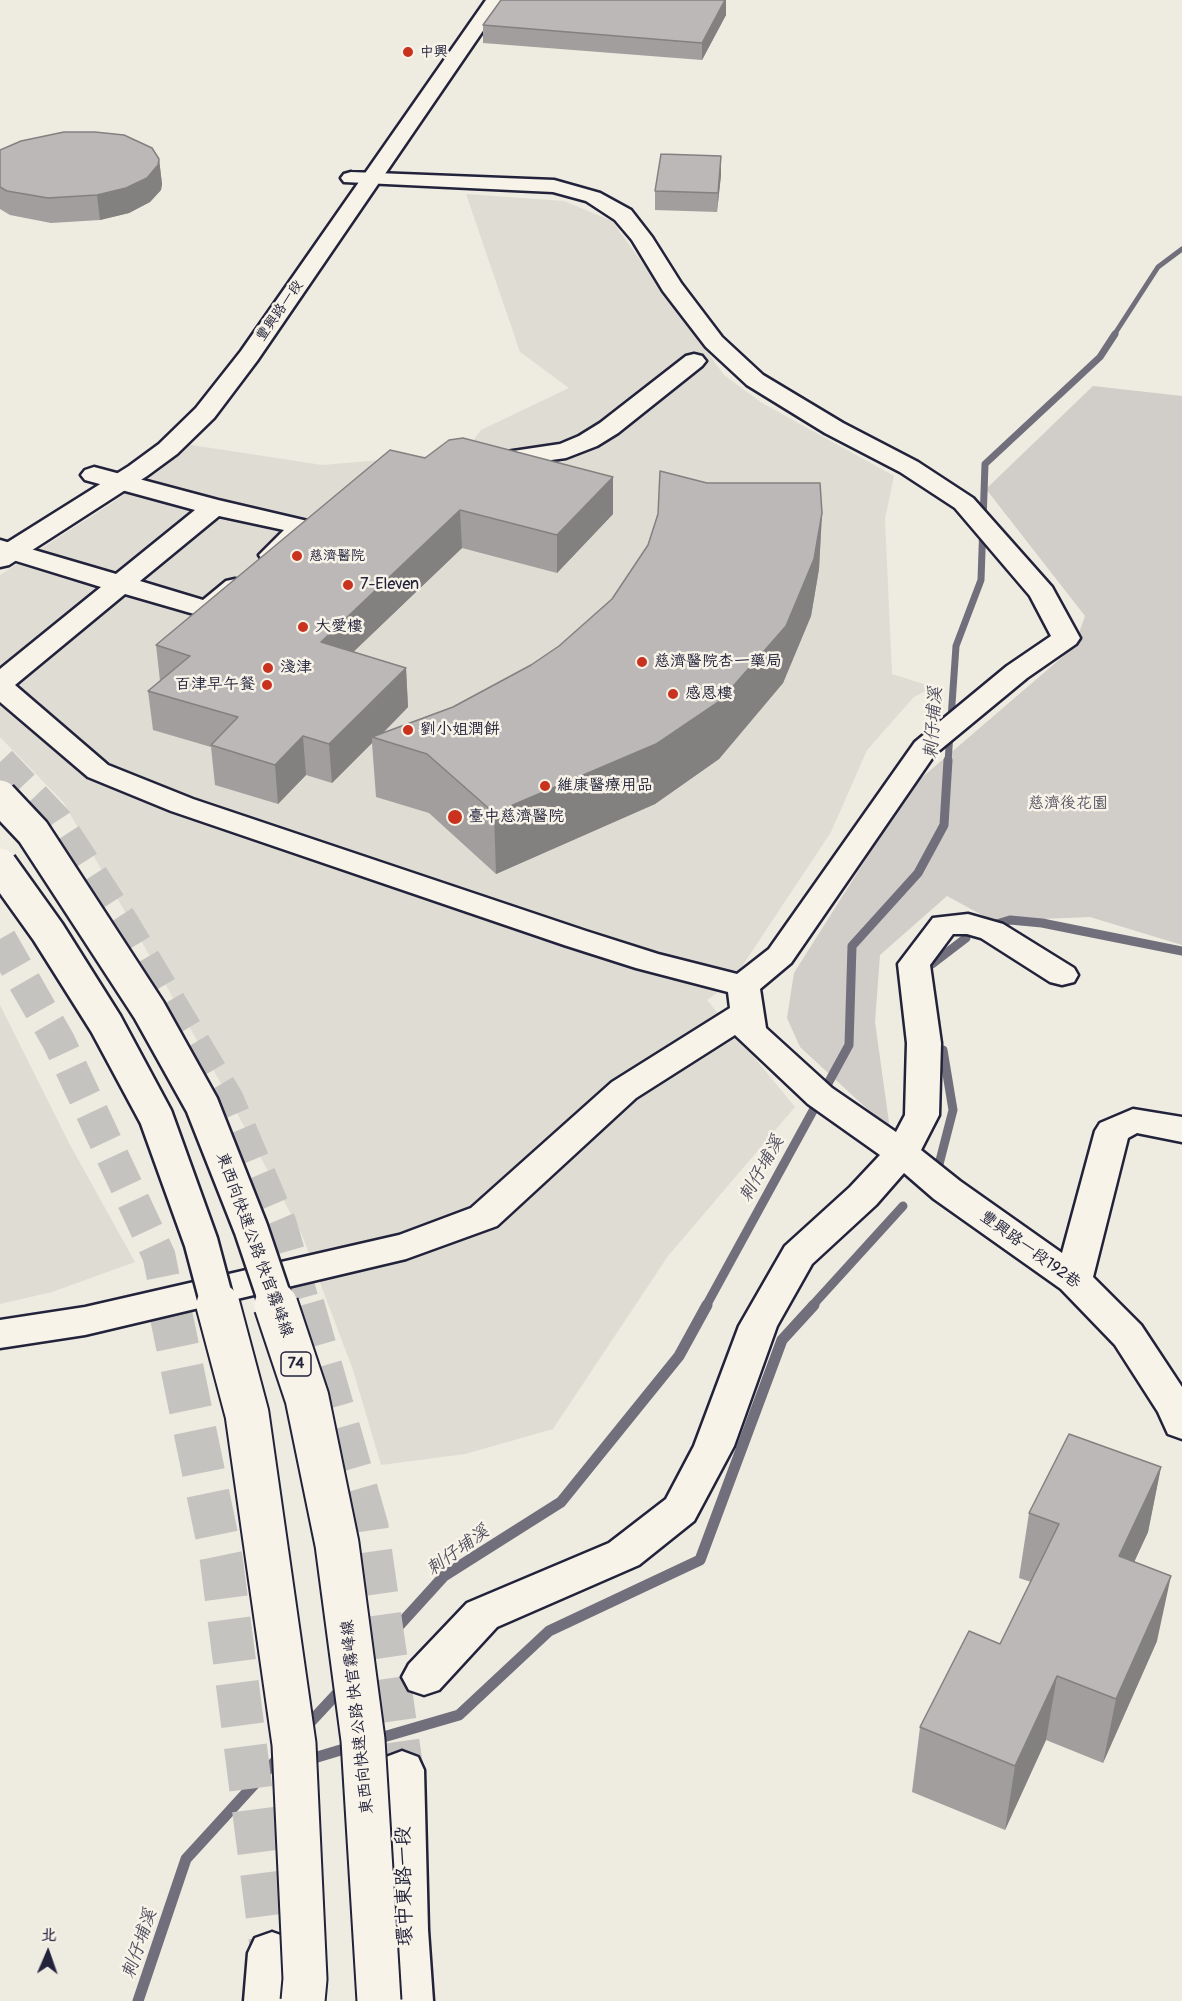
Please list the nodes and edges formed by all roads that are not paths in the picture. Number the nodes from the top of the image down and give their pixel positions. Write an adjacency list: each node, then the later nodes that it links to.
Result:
1 (475, 0): 3 (main road, 豐興路一段)
2 (495, 0): 3 (main road, 豐興路一段)
3 (361, 179): 4 (main road, 豐興路一段); 7 (main road, 豐興路一段); 15 (main road)
4 (247, 323)
5 (694, 361): 6 (main road)
6 (462, 465)
7 (108, 473): 8 (main road); 9 (main road, 豐興路一段)
8 (214, 507): 10 (main road); 10 (main road)
9 (3, 549): 10 (main road)
10 (119, 584): 11 (main road)
11 (0, 685): 15 (main road)
12 (0, 797): 26 (main road, 東西向快速公路 快官霧峰線 / 74, bridge)
13 (0, 865): 25 (main road, bridge)
14 (1062, 975): 17 (main road)
15 (745, 999): 17 (main road, 豐興路一段192巷); 19 (main road)
16 (1182, 1130): 18 (main road)
17 (902, 1153): 18 (main road, 豐興路一段192巷); 21 (main road)
18 (1074, 1280): 20 (main road, 豐興路一段192巷)
19 (0, 1334)
20 (1182, 1424)
21 (424, 1677)
22 (402, 1770): 27 (main road, 環中東路一段)
23 (272, 1953): 24 (main road)
24 (268, 2001)
25 (303, 2001)
26 (378, 2001)
27 (409, 2001)

